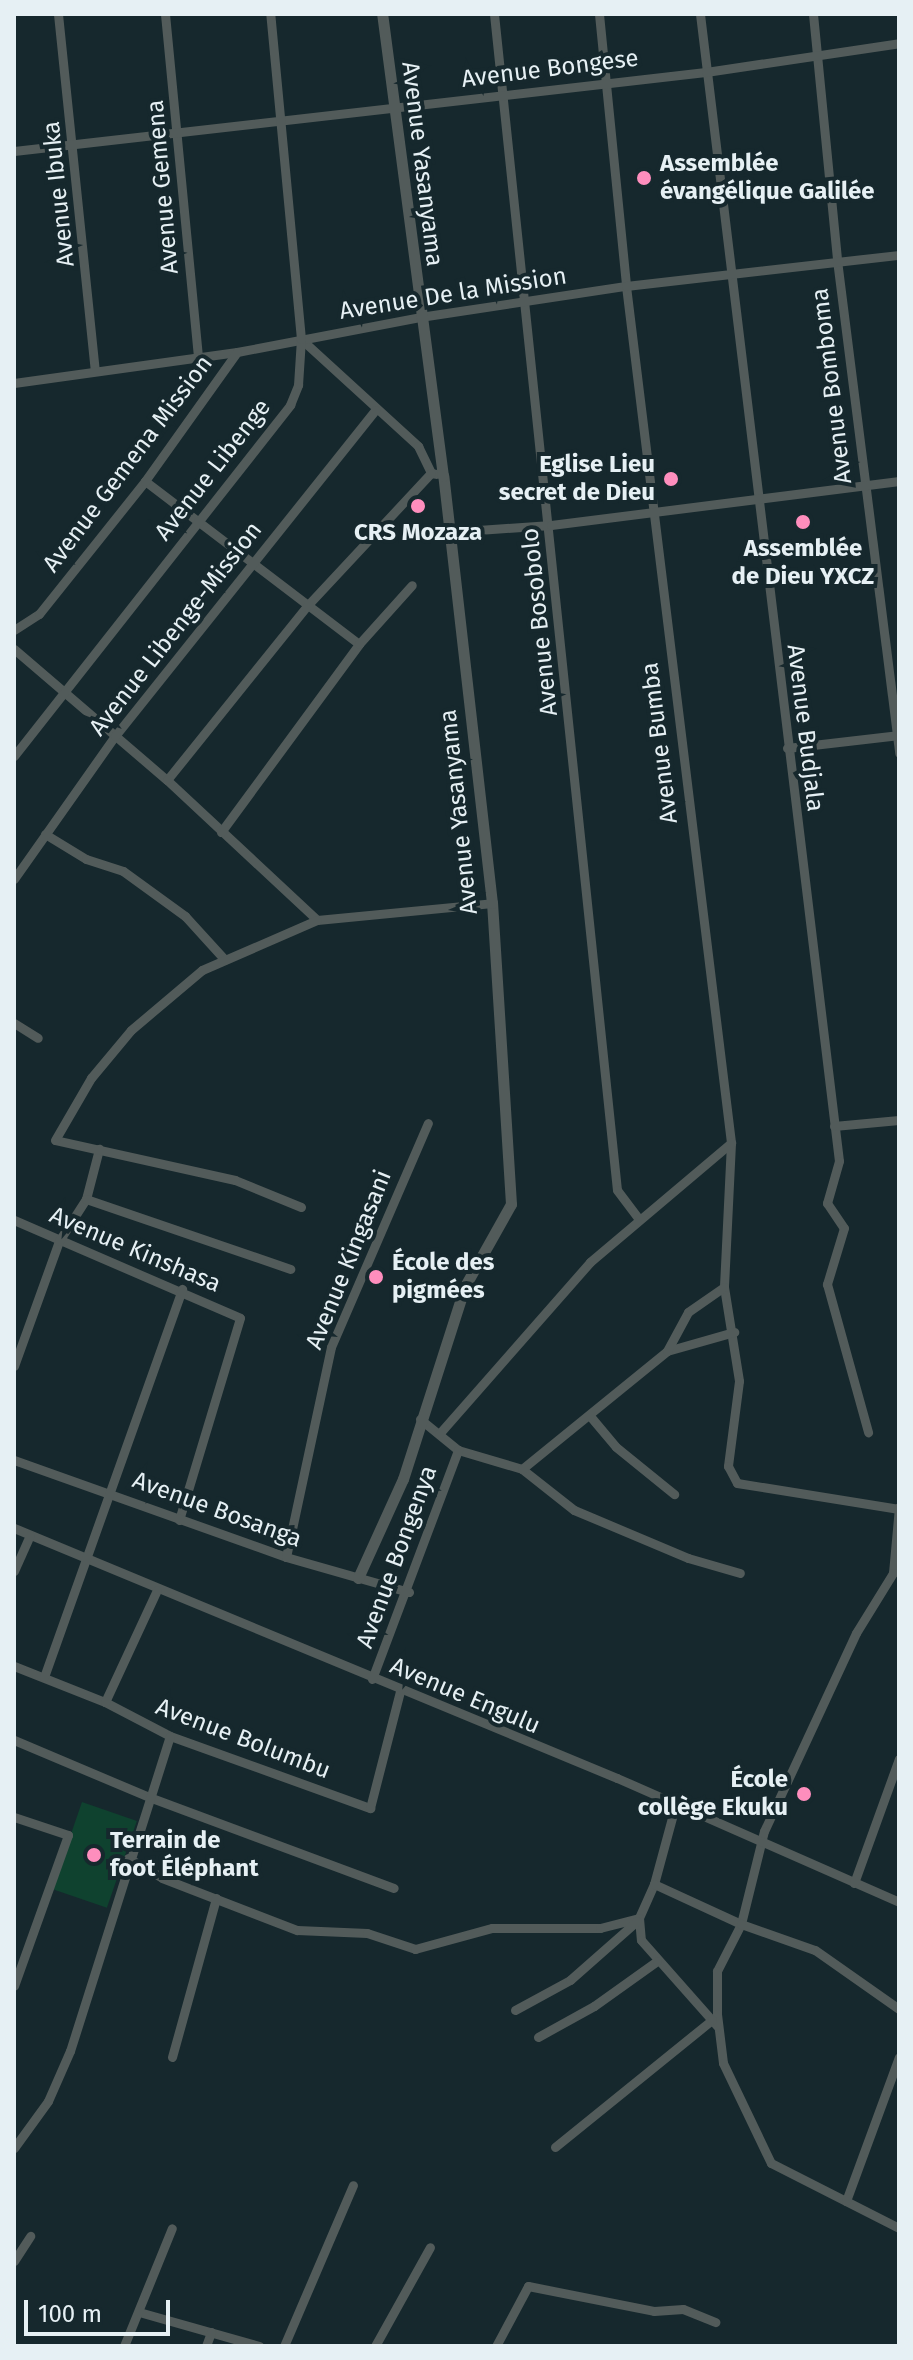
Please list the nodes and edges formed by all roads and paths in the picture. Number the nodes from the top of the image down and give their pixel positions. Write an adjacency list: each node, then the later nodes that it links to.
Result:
1 (58, 14): 17 (street, Avenue Ibuka)
2 (165, 14): 16 (street, Avenue Gemena)
3 (270, 14): 15 (street, Avenue Libenge)
4 (382, 14): 14 (street, Avenue Yasanyama)
5 (494, 14): 13 (street, Avenue Bosobolo)
6 (599, 14): 12 (street, Avenue Bumba)
7 (700, 14): 11 (street, Avenue Budjala)
8 (813, 14): 10 (street, Avenue Bomboma)
9 (899, 43): 10 (street, Avenue Bongese)
10 (817, 52): 11 (street, Avenue Bongese); 20 (street, Avenue Bomboma)
11 (706, 72): 12 (street, Avenue Bongese); 21 (street, Avenue Budjala)
12 (605, 82): 13 (street, Avenue Bongese); 22 (street, Avenue Bumba)
13 (503, 95): 14 (street, Avenue Bongese); 23 (street, Avenue Bosobolo)
14 (391, 107): 15 (street, Avenue Bongese); 24 (street, Avenue Yasanyama)
15 (282, 118): 16 (street, Avenue Bongese); 25 (street, Avenue Libenge)
16 (180, 131): 17 (street, Avenue Bongese); 27 (street, Avenue Gemena)
17 (74, 144): 18 (street, Avenue Bongese); 28 (street, Avenue Ibuka)
18 (14, 151)
19 (899, 255): 20 (street, Avenue De la Mission)
20 (837, 260): 21 (street, Avenue De la Mission); 35 (street, Avenue Bomboma)
21 (729, 276): 22 (street, Avenue De la Mission); 36 (street, Avenue Budjala)
22 (626, 286): 23 (street, Avenue De la Mission); 37 (street, Avenue Bumba)
23 (523, 301): 24 (street, Avenue De la Mission); 39 (street, Avenue Bosobolo)
24 (420, 317): 25 (street, Avenue De la Mission); 32 (street, Avenue Yasanyama)
25 (301, 339): 26 (street, Avenue De la Mission); 30 (street); 38 (street, Avenue Libenge)
26 (237, 352): 27 (street, Avenue De la Mission); 33 (street, Avenue Gemena Mission)
27 (198, 356): 28 (street, Avenue De la Mission)
28 (95, 370): 29 (street, Avenue De la Mission)
29 (14, 383)
30 (375, 410): 31 (street); 41 (street, Avenue Libenge-Mission)
31 (431, 473): 32 (street); 43 (street)
32 (443, 476): 40 (street, Avenue Yasanyama)
33 (145, 481): 38 (street); 44 (street, Avenue Gemena Mission)
34 (899, 481): 35 (street)
35 (864, 485): 36 (street); 48 (street, Avenue Bomboma)
36 (756, 499): 37 (street); 50 (street, Avenue Budjala)
37 (653, 510): 39 (street); 65 (street, Avenue Bumba)
38 (197, 523): 41 (street); 47 (street, Avenue Libenge)
39 (551, 525): 40 (street); 69 (street, Avenue Bosobolo)
40 (450, 532): 57 (street, Avenue Yasanyama)
41 (251, 566): 43 (street); 49 (street, Avenue Libenge-Mission)
42 (412, 585): 45 (street)
43 (306, 607): 45 (street); 53 (street)
44 (14, 630)
45 (359, 644): 54 (street)
46 (14, 649): 47 (street)
47 (63, 693): 49 (street); 52 (street, Avenue Libenge)
48 (898, 735): 50 (street); 51 (street, Avenue Bomboma)
49 (115, 736): 53 (street); 55 (street, Avenue Libenge-Mission)
50 (787, 748): 64 (street, Avenue Budjala)
51 (899, 753)
52 (14, 756)
53 (167, 780): 54 (street)
54 (221, 832): 58 (street)
55 (45, 834): 56 (street, Avenue Libenge-Mission); 59 (street)
56 (14, 879)
57 (492, 903): 58 (street); 79 (street, Avenue Yasanyama)
58 (317, 920): 59 (street)
59 (225, 960): 66 (street)
60 (14, 1023): 61 (street)
61 (38, 1038)
62 (899, 1120): 64 (street)
63 (428, 1123): 91 (street, Avenue Kingasani)
64 (834, 1126): 80 (street, Avenue Budjala)
65 (731, 1143): 69 (street); 73 (street, Avenue Bumba)
66 (99, 1149): 67 (street); 68 (street)
67 (86, 1199): 71 (street); 72 (street)
68 (301, 1207)
69 (639, 1219): 81 (street)
70 (14, 1220): 71 (street, Avenue Kinshasa)
71 (59, 1241): 74 (street, Avenue Kinshasa); 77 (street)
72 (290, 1269)
73 (724, 1287): 75 (street, Avenue Bumba); 76 (street)
74 (182, 1289): 85 (street); 88 (street, Avenue Kinshasa)
75 (734, 1332): 76 (street); 87 (street, Avenue Bumba)
76 (667, 1351): 78 (street)
77 (14, 1366)
78 (590, 1416): 84 (street); 86 (street)
79 (420, 1419): 81 (street); 95 (street, Avenue Yasanyama)
80 (868, 1432)
81 (439, 1434): 82 (street)
82 (458, 1450): 84 (street); 97 (street, Avenue Bongenya)
83 (14, 1460): 85 (street, Avenue Bosanga)
84 (522, 1469): 94 (street)
85 (109, 1491): 88 (street, Avenue Bosanga); 92 (street)
86 (674, 1494)
87 (899, 1508): 109 (street)
88 (179, 1520): 91 (street, Avenue Bosanga)
89 (14, 1528): 90 (street, Avenue Engulu)
90 (30, 1535): 92 (street, Avenue Engulu); 93 (street)
91 (286, 1557): 95 (street, Avenue Bosanga)
92 (86, 1559): 96 (street, Avenue Engulu); 99 (street)
93 (14, 1571)
94 (740, 1573)
95 (358, 1578): 97 (street, Avenue Bosanga)
96 (157, 1590): 100 (street, Avenue Engulu); 102 (street)
97 (409, 1592): 100 (street, Avenue Bongenya)
98 (14, 1666): 99 (street, Avenue Bolumbu)
99 (44, 1677): 102 (street, Avenue Bolumbu)
100 (372, 1679): 101 (street, Avenue Engulu)
101 (400, 1691): 103 (street, Avenue Bolumbu); 107 (street, Avenue Engulu)
102 (105, 1702): 103 (street, Avenue Bolumbu)
103 (170, 1736): 106 (street)
104 (14, 1740): 106 (street)
105 (899, 1759): 111 (street)
106 (149, 1797): 110 (street); 113 (street)
107 (676, 1803): 109 (street, Avenue Engulu); 112 (street)
108 (14, 1817): 119 (street)
109 (764, 1840): 111 (street, Avenue Engulu); 117 (street)
110 (128, 1858): 114 (street); 128 (street)
111 (854, 1883): 115 (street, Avenue Engulu)
112 (654, 1884): 116 (street); 117 (street)
113 (394, 1888)
114 (216, 1898): 116 (street); 125 (street)
115 (899, 1902)
116 (639, 1918): 118 (street); 121 (street)
117 (741, 1924): 120 (street); 123 (street)
118 (657, 1961): 122 (street); 124 (street)
119 (14, 1986)
120 (899, 2009)
121 (515, 2010)
122 (712, 2020): 123 (street); 127 (street)
123 (719, 2029): 130 (street)
124 (538, 2037)
125 (172, 2057)
126 (899, 2057): 130 (street)
127 (555, 2147)
128 (14, 2148)
129 (353, 2185): 142 (street)
130 (846, 2201): 131 (street)
131 (896, 2222)
132 (172, 2228): 136 (street)
133 (30, 2236): 135 (street)
134 (430, 2247): 143 (street)
135 (14, 2261)
136 (139, 2312): 138 (street); 139 (street)
137 (715, 2322): 144 (street)
138 (211, 2332): 140 (street); 141 (street)
139 (124, 2346)
140 (206, 2346)
141 (259, 2346)
142 (284, 2346)
143 (375, 2346)
144 (496, 2346)

